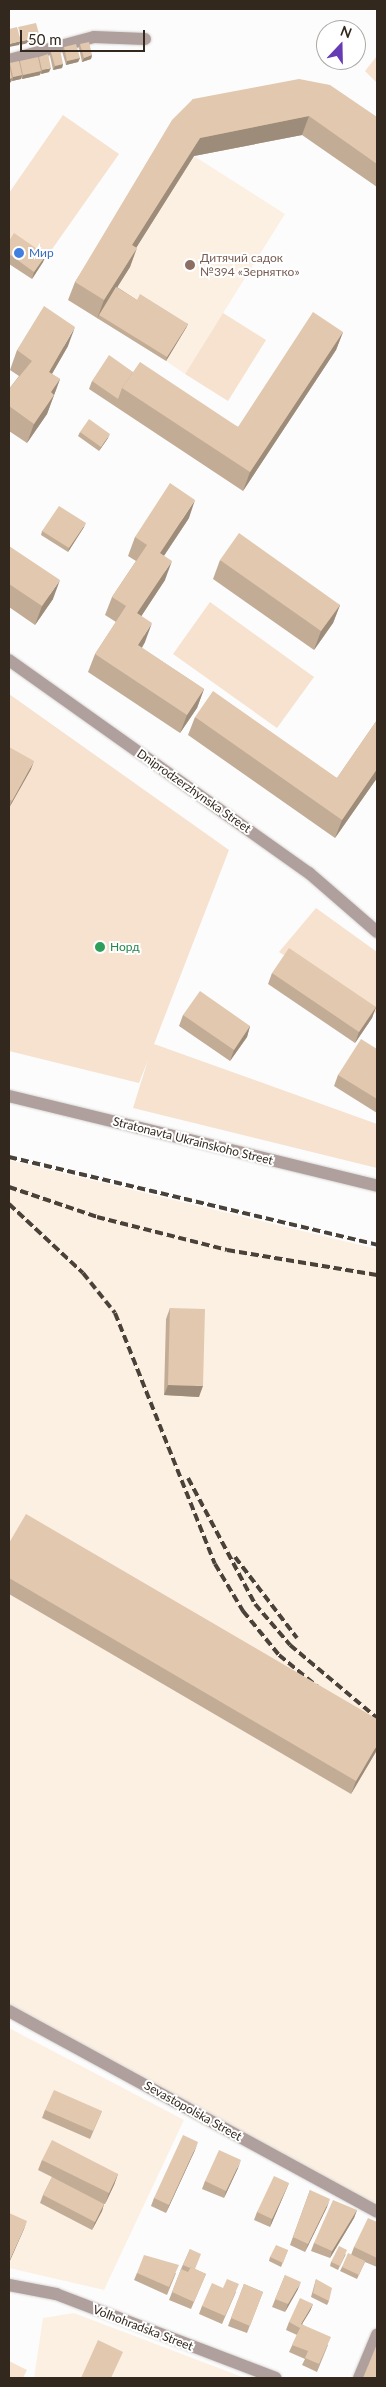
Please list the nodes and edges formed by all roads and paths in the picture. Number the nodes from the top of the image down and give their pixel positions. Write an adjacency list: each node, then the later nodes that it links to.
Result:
1 (145, 40): 2 (street)
2 (9, 60)
3 (9, 660): 4 (street, Dniprodzerzhynska Street)
4 (376, 928)
5 (9, 1096): 6 (street, Stratonavta Ukrainskoho Street)
6 (377, 1186)
7 (9, 2011): 8 (street, Sevastopolska Street)
8 (377, 2212)
9 (9, 2284): 11 (street, Volhohradska Street)
10 (377, 2335): 12 (street)
11 (276, 2378)
12 (359, 2378)

